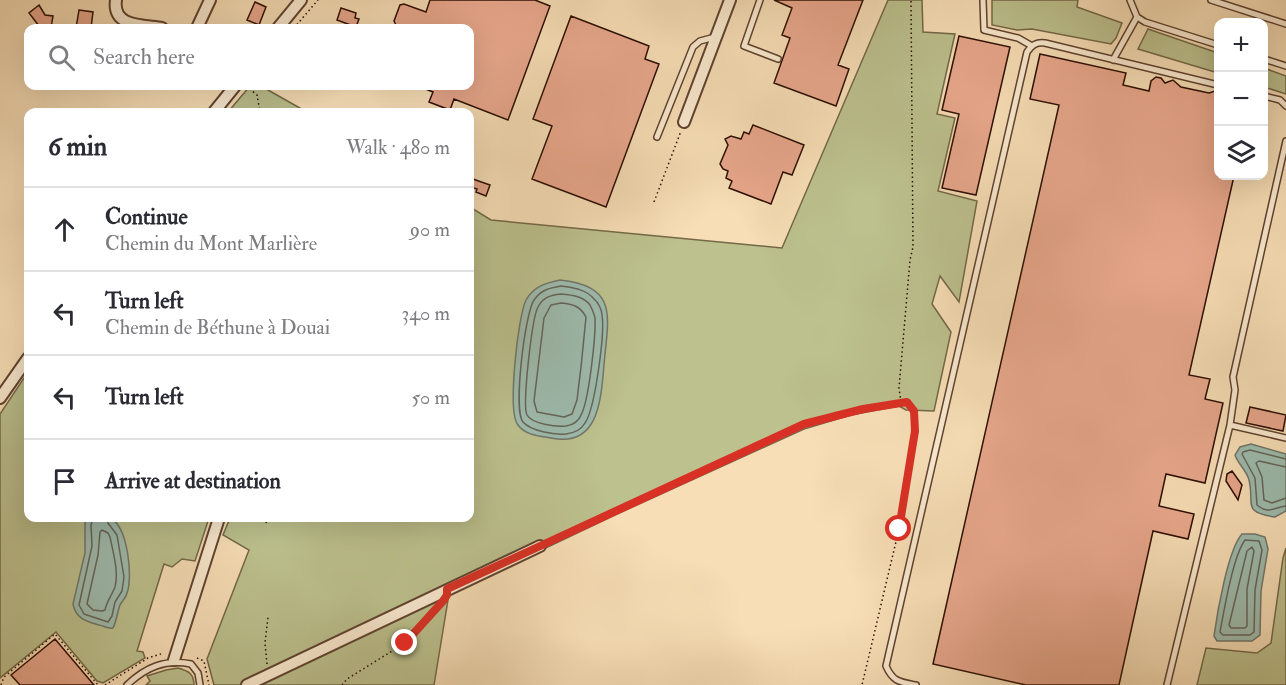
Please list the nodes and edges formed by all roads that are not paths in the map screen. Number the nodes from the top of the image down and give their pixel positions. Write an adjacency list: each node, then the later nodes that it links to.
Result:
1 (116, 0): 10 (street)
2 (210, 0): 11 (street)
3 (301, 0): 12 (street)
4 (730, 0): 14 (street)
5 (760, 0): 17 (lane)
6 (983, 0): 16 (lane)
7 (1130, 0): 9 (lane)
8 (1211, 0): 13 (lane)
9 (1137, 17): 15 (lane); 18 (lane)
10 (137, 24)
11 (199, 24)
12 (282, 24)
13 (1286, 24)
14 (716, 37): 26 (street); 27 (lane)
15 (1214, 44)
16 (1032, 46): 18 (lane); 39 (lane)
17 (778, 58)
18 (1113, 60): 21 (lane)
19 (1268, 61): 20 (lane)
20 (1286, 66)
21 (1214, 84)
22 (232, 90): 25 (street)
23 (1268, 97): 24 (lane)
24 (1286, 106)
25 (217, 108)
26 (684, 122)
27 (657, 137)
28 (1286, 141): 31 (lane)
29 (24, 364): 30 (street)
30 (0, 398)
31 (1230, 425): 32 (lane); 40 (lane)
32 (1286, 438)
33 (218, 522): 35 (street)
34 (540, 546): 38 (street)
35 (174, 660): 36 (lane); 37 (lane)
36 (127, 685)
37 (200, 685)
38 (247, 685)
39 (916, 685)
40 (1167, 685)

